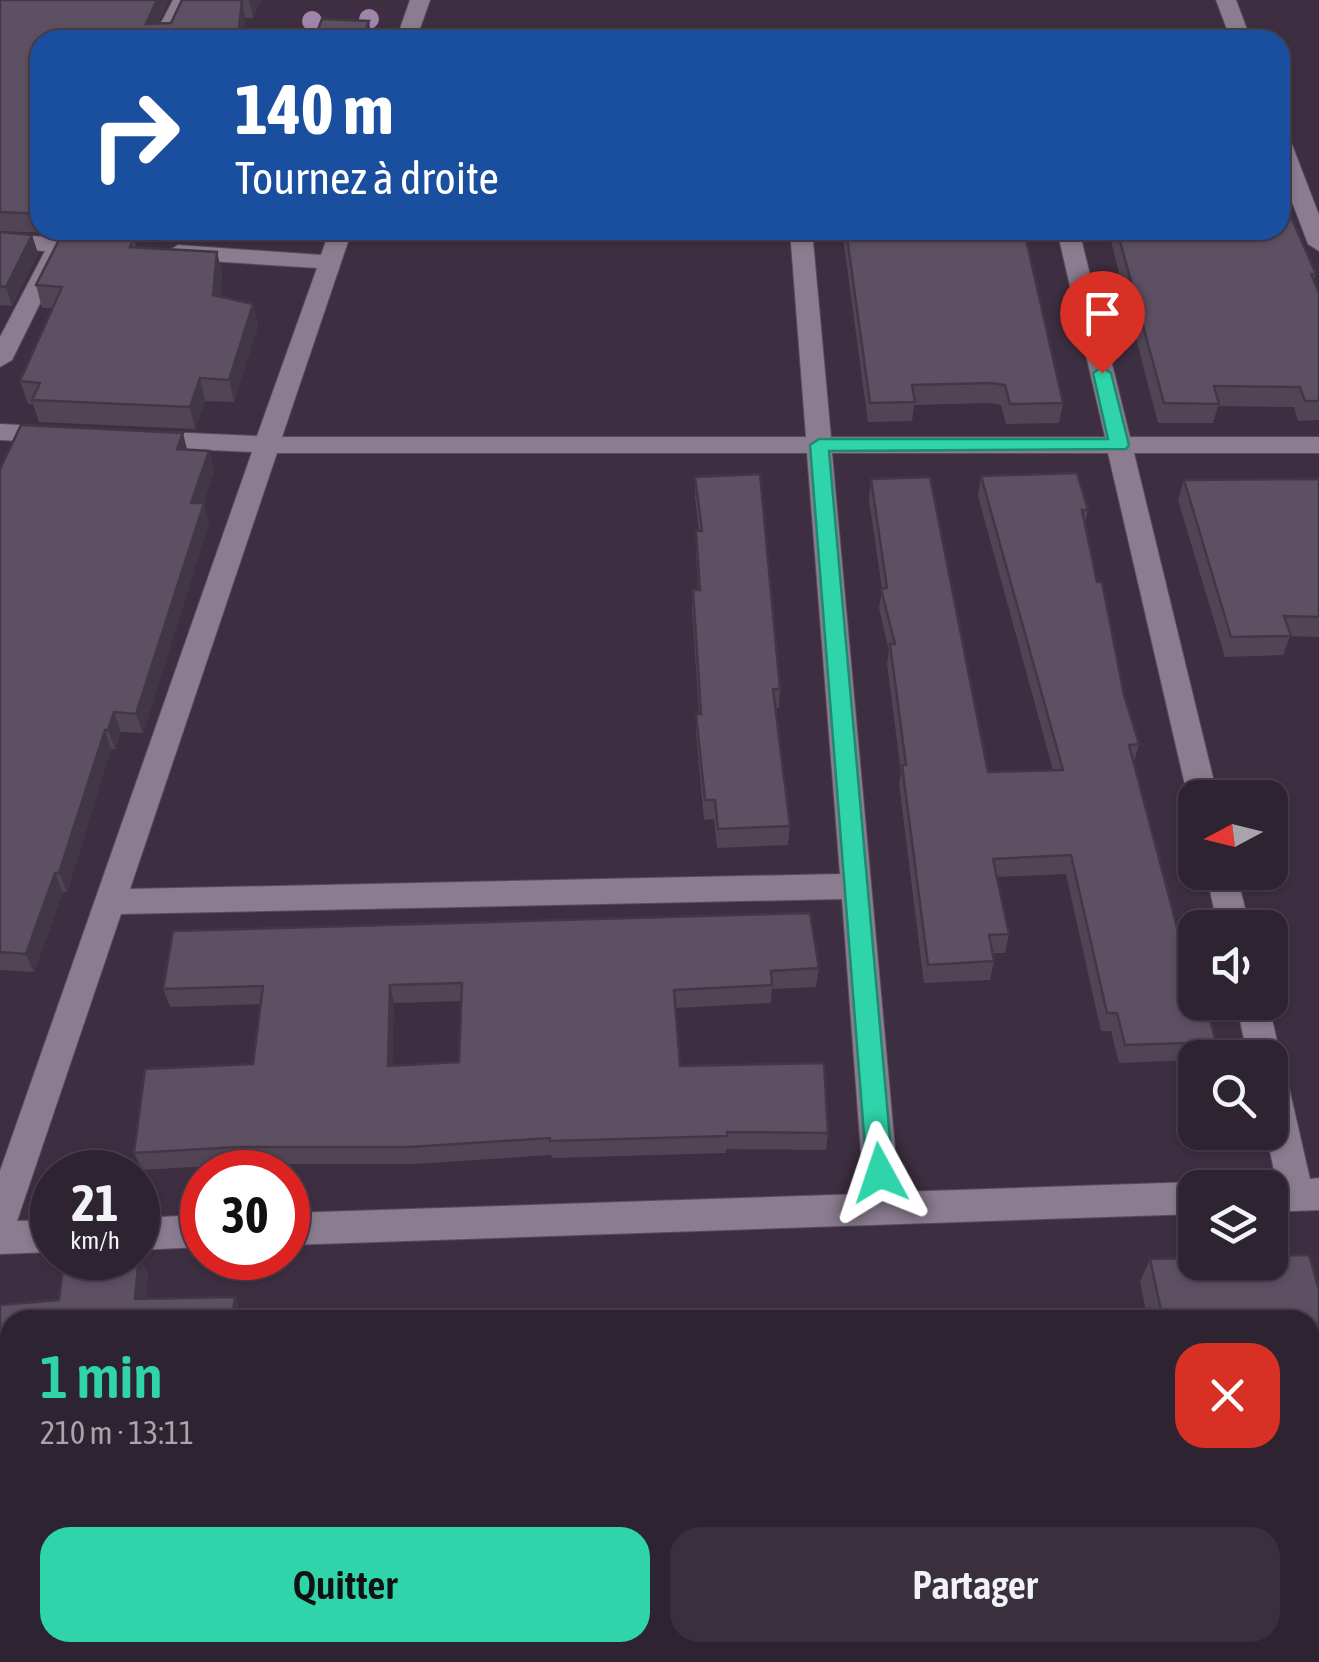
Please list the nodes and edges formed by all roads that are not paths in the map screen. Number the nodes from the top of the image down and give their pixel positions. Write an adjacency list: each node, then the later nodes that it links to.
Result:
1 (183, 0): 4 (street)
2 (420, 0): 5 (street)
3 (1226, 0): 6 (street)
4 (167, 30)
5 (410, 30)
6 (1237, 30)
7 (1290, 165): 8 (street)
8 (1319, 165)
9 (1290, 179): 17 (street)
10 (30, 239): 16 (street)
11 (60, 240): 21 (street)
12 (77, 240): 18 (street)
13 (338, 240): 20 (street)
14 (802, 240): 26 (street)
15 (1070, 240): 27 (street)
16 (0, 241)
17 (1319, 244)
18 (117, 248)
19 (156, 251): 20 (street)
20 (330, 262): 25 (street)
21 (0, 360)
22 (0, 432): 23 (street)
23 (76, 436)
24 (114, 438): 25 (street)
25 (266, 445): 26 (street); 31 (street)
26 (819, 445): 27 (street); 30 (street)
27 (1119, 445): 28 (street); 29 (street)
28 (1319, 445)
29 (1199, 780)
30 (857, 886): 31 (street); 35 (street)
31 (110, 902): 36 (street)
32 (1285, 1150): 33 (street)
33 (1295, 1195)
34 (1178, 1199): 35 (street)
35 (883, 1209): 37 (street)
36 (0, 1221)
37 (310, 1227)
38 (30, 1237): 39 (street)
39 (0, 1238)

